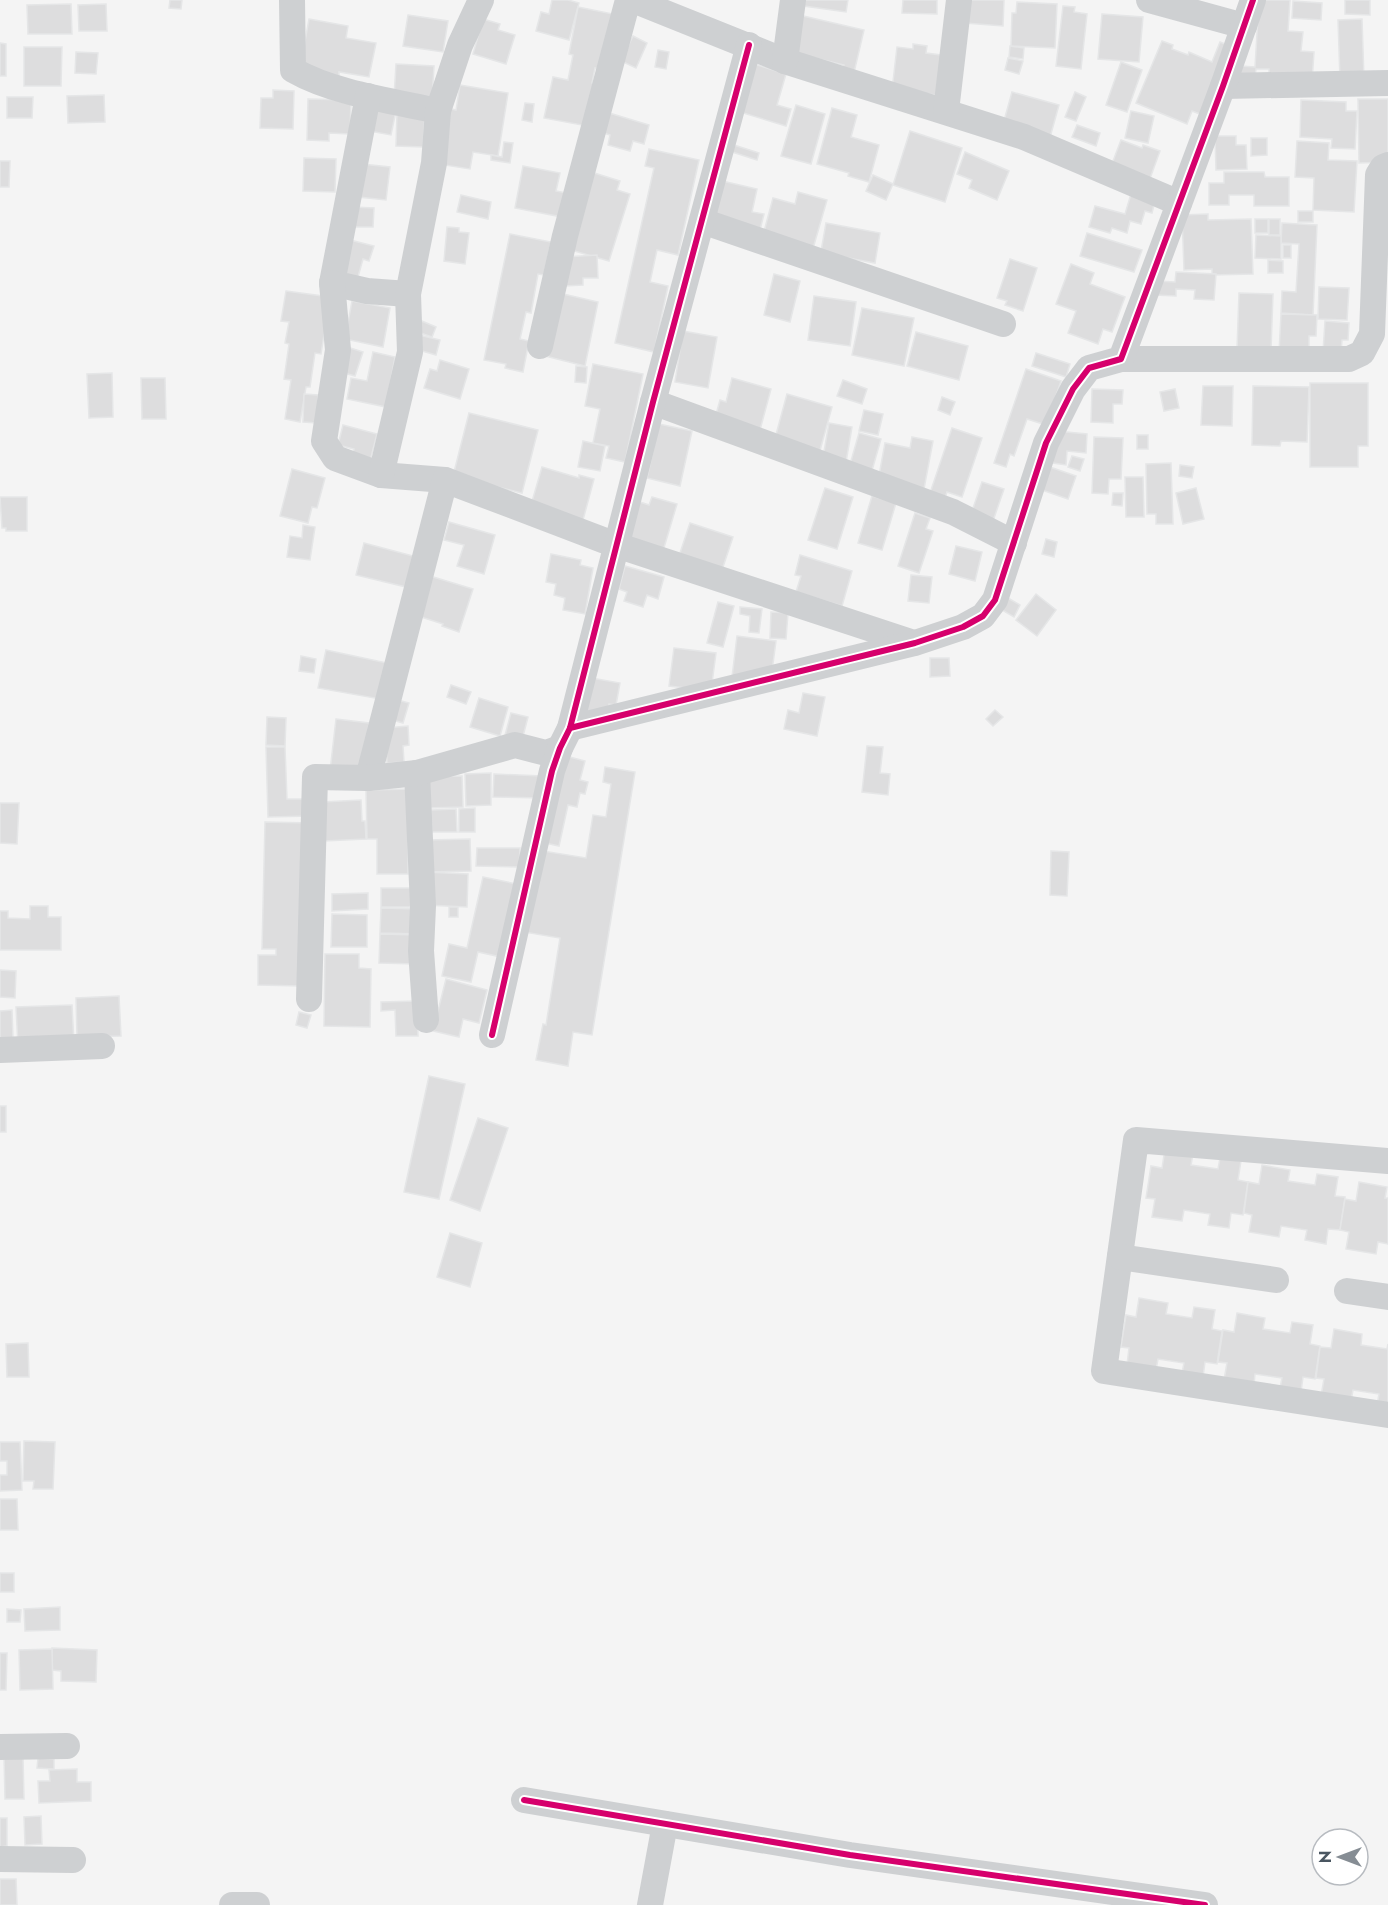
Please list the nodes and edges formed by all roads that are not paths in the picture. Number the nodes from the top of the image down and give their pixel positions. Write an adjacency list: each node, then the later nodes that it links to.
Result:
1 (292, 0): 14 (street)
2 (481, 0): 15 (street)
3 (628, 0): 24 (street)
4 (633, 0): 10 (street)
5 (793, 0): 11 (street)
6 (959, 0): 16 (street)
7 (1149, 0): 9 (street)
8 (1253, 0): 9 (street)
9 (1244, 26): 13 (street)
10 (749, 45): 11 (street); 19 (street)
11 (785, 61): 16 (street)
12 (1388, 83): 13 (street)
13 (1223, 86): 18 (street)
14 (368, 96): 15 (street); 20 (street)
15 (438, 111): 21 (street)
16 (946, 111): 18 (street)
17 (1388, 165): 23 (street)
18 (1179, 203): 25 (street)
19 (702, 221): 22 (street); 26 (street)
20 (332, 283): 21 (street); 27 (street)
21 (408, 294): 27 (street)
22 (1004, 324)
23 (1380, 333): 25 (street)
24 (540, 346)
25 (1121, 359): 29 (street)
26 (653, 402): 29 (street); 30 (street)
27 (381, 475): 28 (street)
28 (445, 480): 30 (street); 34 (street)
29 (1014, 543): 31 (street)
30 (616, 545): 31 (street); 32 (street)
31 (915, 643): 32 (street)
32 (565, 738): 33 (street); 37 (street)
33 (417, 773): 34 (street); 36 (street)
34 (368, 778): 35 (street)
35 (309, 999)
36 (426, 1020)
37 (492, 1035)
38 (102, 1046): 39 (street)
39 (0, 1050)
40 (1388, 1161): 41 (street)
41 (1120, 1257): 42 (street); 45 (street)
42 (1276, 1280)
43 (1347, 1291): 44 (street)
44 (1388, 1297)
45 (1388, 1414)
46 (67, 1746): 47 (street)
47 (0, 1747)
48 (524, 1800): 49 (street)
49 (665, 1824): 54 (street); 55 (street)
50 (0, 1859): 51 (street)
51 (73, 1860)
52 (232, 1905): 53 (street)
53 (257, 1905)
54 (650, 1905)
55 (1205, 1905)

